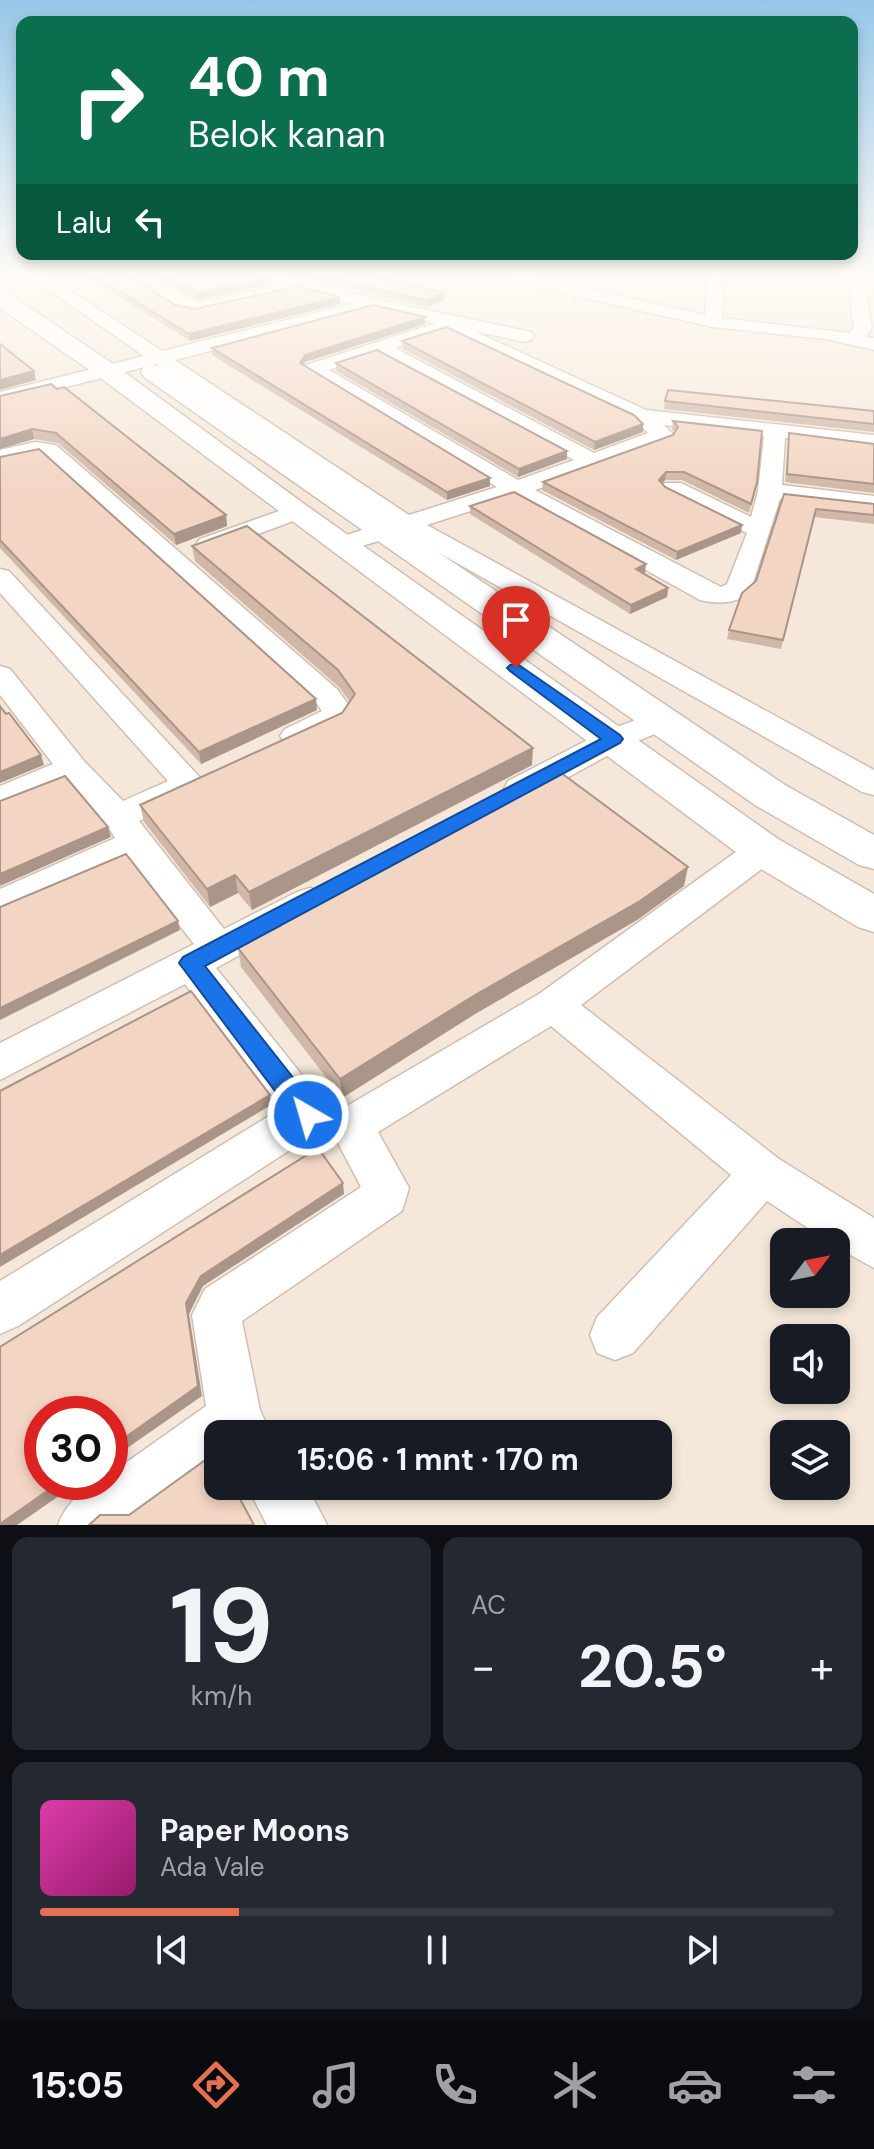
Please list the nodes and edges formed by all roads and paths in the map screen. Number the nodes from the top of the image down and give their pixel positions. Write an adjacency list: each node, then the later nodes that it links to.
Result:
1 (101, 347): 7 (street)
2 (112, 347): 7 (street)
3 (117, 347): 7 (street)
4 (202, 347): 7 (street)
5 (379, 347): 15 (street); 17 (street)
6 (500, 347): 9 (street)
7 (136, 364): 8 (street); 21 (street); 22 (street)
8 (0, 398)
9 (642, 416): 10 (street); 12 (street)
10 (710, 423): 11 (street); 12 (street)
11 (775, 432): 13 (street); 18 (street)
12 (663, 435): 15 (street)
13 (874, 442)
14 (0, 457): 25 (street)
15 (591, 460): 17 (street)
16 (673, 488): 19 (street)
17 (516, 489): 22 (street); 23 (street)
18 (770, 489): 19 (street); 20 (street); 23 (street)
19 (703, 502): 23 (street)
20 (874, 503)
21 (296, 512): 24 (street); 25 (street)
22 (396, 529): 24 (street); 29 (street); 33 (street)
23 (760, 530)
24 (343, 544): 30 (street)
25 (169, 559): 31 (street)
26 (0, 577): 36 (street)
27 (0, 675): 28 (street)
28 (13, 712): 32 (street)
29 (661, 720): 30 (street); 38 (street)
30 (614, 739): 35 (street); 37 (street)
31 (273, 747)
32 (73, 768): 34 (street); 36 (street)
33 (874, 784)
34 (0, 799)
35 (487, 807)
36 (127, 830): 40 (street); 42 (street)
37 (763, 850): 41 (street); 43 (street)
38 (874, 854)
39 (346, 882): 42 (street)
40 (0, 904)
41 (874, 915)
42 (204, 956): 44 (street); 45 (street)
43 (553, 1005): 45 (street); 46 (street)
44 (0, 1063)
45 (330, 1121): 48 (street); 50 (street)
46 (763, 1173): 47 (street); 49 (street)
47 (874, 1245)
48 (0, 1309)
49 (615, 1335)
50 (239, 1420)
51 (204, 1449): 53 (street)
52 (284, 1500): 54 (street)
53 (86, 1525)
54 (299, 1525)

